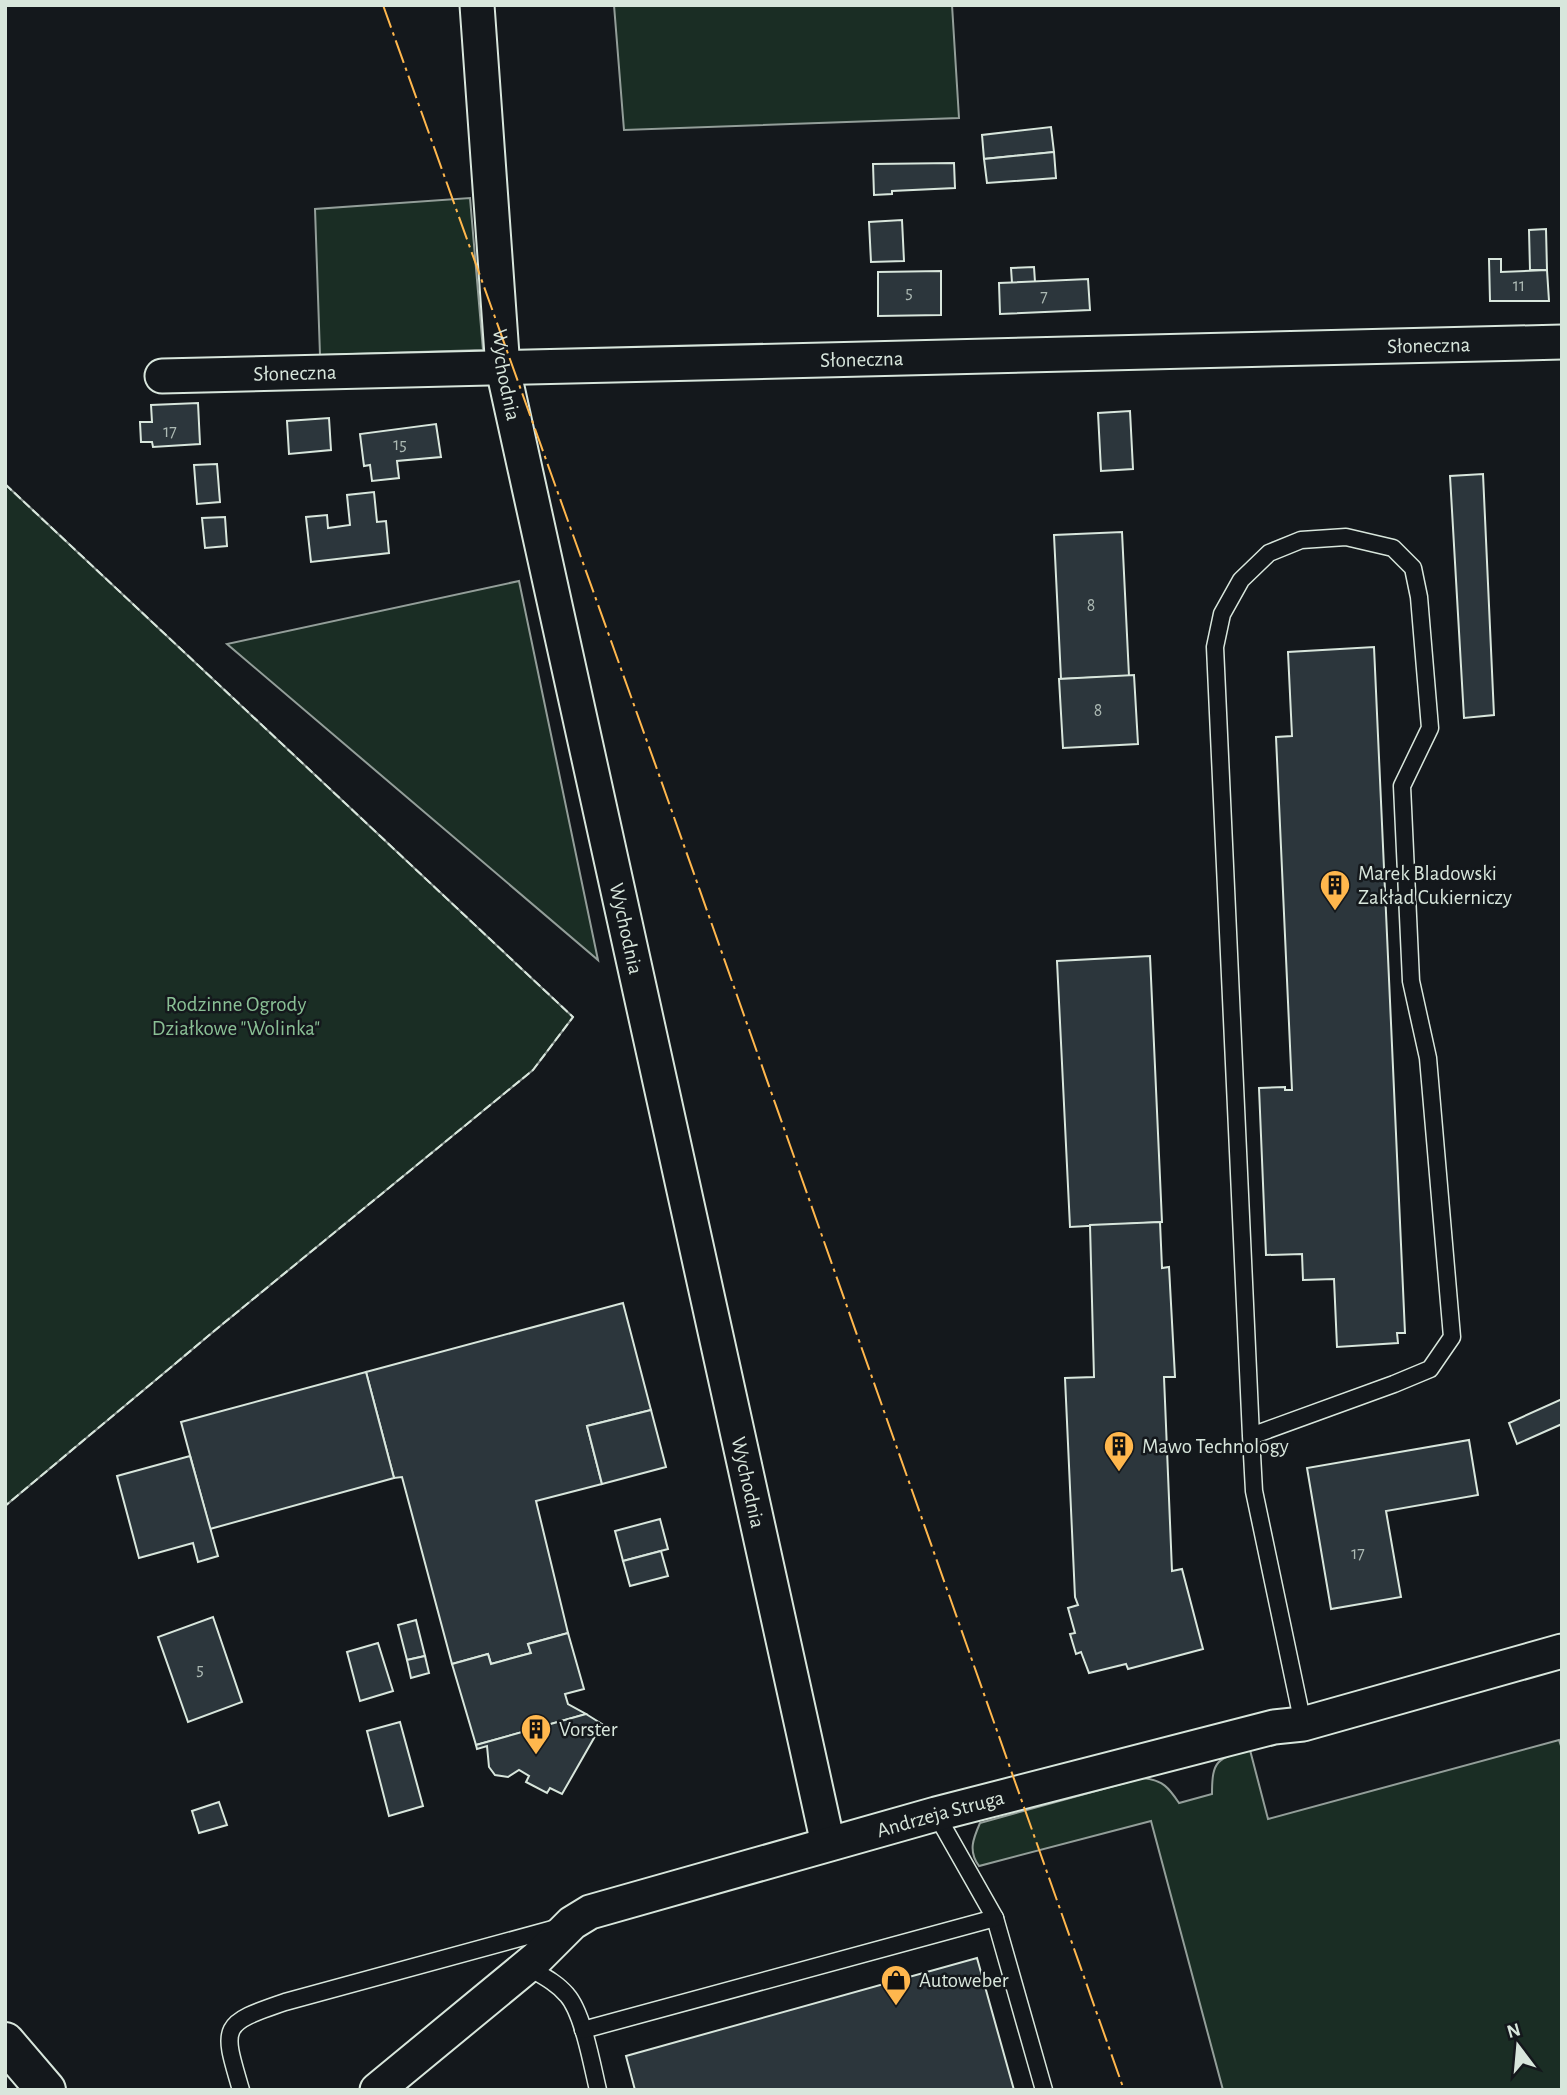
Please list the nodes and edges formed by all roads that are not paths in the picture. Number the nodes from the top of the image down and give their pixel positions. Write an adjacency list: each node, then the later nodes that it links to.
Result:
1 (477, 5): 3 (street, Wychodnia)
2 (1562, 342): 3 (street, Słoneczna)
3 (503, 369): 4 (street, Słoneczna); 9 (street, Wychodnia)
4 (162, 376)
5 (1251, 1436): 5 (lane); 7 (lane)
6 (1562, 1651): 7 (street, Andrzeja Struga)
7 (1303, 1724): 8 (street, Andrzeja Struga)
8 (936, 1814): 9 (street, Andrzeja Struga); 10 (lane)
9 (828, 1844): 11 (street, Andrzeja Struga)
10 (995, 1919): 13 (lane); 19 (lane)
11 (572, 1923): 12 (street, Andrzeja Struga); 16 (lane)
12 (526, 1966): 13 (lane); 17 (street, Andrzeja Struga)
13 (583, 2030): 18 (lane)
14 (5, 2042): 15 (main road)
15 (46, 2090)
16 (241, 2090)
17 (377, 2090)
18 (598, 2090)
19 (1044, 2090)

